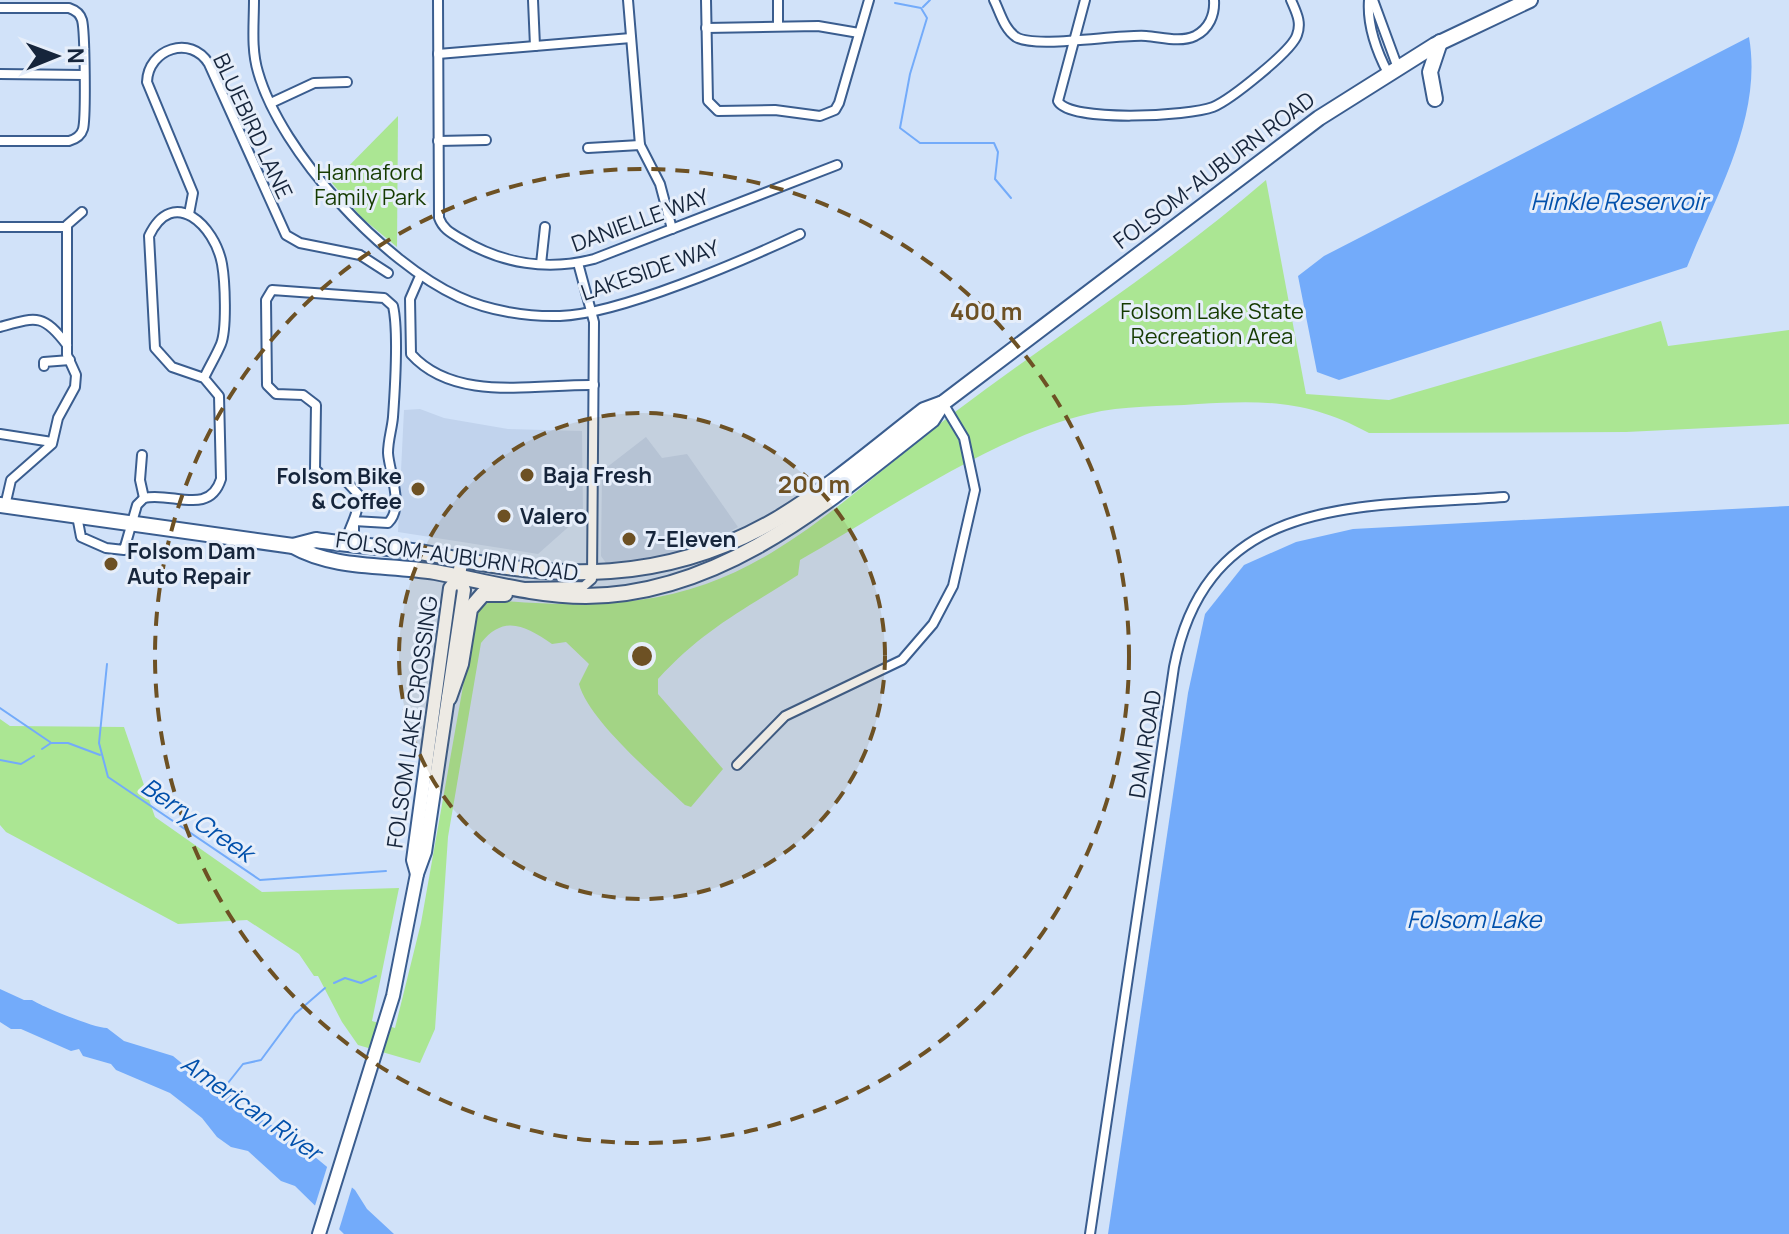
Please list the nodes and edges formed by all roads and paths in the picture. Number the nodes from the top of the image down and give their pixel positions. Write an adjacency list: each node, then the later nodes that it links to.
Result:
1 (254, 0): 28 (street, LAKESIDE WAY)
2 (438, 0): 22 (street, DANIELLE WAY)
3 (533, 0): 21 (street)
4 (628, 0): 18 (street)
5 (706, 0): 16 (street)
6 (778, 0): 15 (street)
7 (869, 0): 17 (street)
8 (994, 0): 19 (street)
9 (1085, 0): 19 (street)
10 (1214, 0): 19 (street)
11 (1291, 0): 19 (street)
12 (1371, 0): 23 (street)
13 (1530, 0): 20 (main road, FOLSOM-AUBURN ROAD)
14 (0, 8): 25 (street)
15 (778, 26): 16 (street); 17 (street)
16 (706, 28): 17 (street)
17 (859, 33)
18 (631, 38): 21 (street); 32 (street)
19 (1075, 39)
20 (1440, 42): 23 (main road, FOLSOM-AUBURN ROAD); 27 (main road)
21 (535, 46): 22 (street)
22 (438, 54): 31 (street, DANIELLE WAY)
23 (1393, 70): 53 (main road, FOLSOM-AUBURN ROAD)
24 (0, 74): 25 (street)
25 (83, 75): 30 (street)
26 (347, 82): 28 (street)
27 (1435, 99)
28 (271, 103): 45 (street, LAKESIDE WAY)
29 (486, 140): 31 (street)
30 (0, 141)
31 (438, 141): 43 (street, DANIELLE WAY)
32 (640, 145): 33 (street); 40 (street)
33 (588, 148)
34 (837, 165): 40 (street, DANIELLE WAY)
35 (82, 212): 38 (street)
36 (189, 214): 44 (street, BLUEBIRD LANE); 51 (street); 51 (street)
37 (0, 227): 38 (street)
38 (67, 227): 48 (street)
39 (545, 227): 43 (street)
40 (672, 229): 42 (street, DANIELLE WAY)
41 (800, 234): 46 (street, LAKESIDE WAY)
42 (578, 263): 43 (street, DANIELLE WAY); 46 (street)
43 (541, 264)
44 (388, 273)
45 (420, 276): 46 (street, LAKESIDE WAY); 52 (street)
46 (591, 312): 52 (street)
47 (0, 327): 48 (street)
48 (67, 346): 49 (street)
49 (70, 360): 50 (street); 55 (street)
50 (44, 366)
51 (204, 378): 58 (street)
52 (594, 385): 66 (street)
53 (943, 403): 66 (main road, FOLSOM-AUBURN ROAD); 68 (main road, FOLSOM-AUBURN ROAD); 70 (street)
54 (0, 434): 55 (street)
55 (52, 442): 59 (street)
56 (142, 455): 58 (street)
57 (1504, 497): 73 (street, DAM ROAD)
58 (144, 498): 62 (street)
59 (2, 505): 60 (main road, FOLSOM-AUBURN ROAD)
60 (77, 516): 62 (main road, FOLSOM-AUBURN ROAD); 62 (street)
61 (354, 521): 61 (street); 63 (street)
62 (131, 524): 64 (main road, FOLSOM-AUBURN ROAD)
63 (350, 545): 64 (main road, FOLSOM-AUBURN ROAD); 65 (main road, FOLSOM-AUBURN ROAD)
64 (293, 546): 65 (main road, FOLSOM-AUBURN ROAD)
65 (460, 570): 66 (main road, FOLSOM-AUBURN ROAD); 67 (main road, FOLSOM-AUBURN ROAD); 69 (main road, FOLSOM LAKE CROSSING); 71 (main road, FOLSOM LAKE CROSSING)
66 (593, 573): 67 (street)
67 (520, 588): 68 (main road, FOLSOM-AUBURN ROAD)
68 (545, 592): 69 (main road)
69 (449, 698): 71 (main road, FOLSOM LAKE CROSSING)
70 (737, 765)
71 (417, 874): 72 (main road, FOLSOM LAKE CROSSING)
72 (319, 1234)
73 (1090, 1234)

